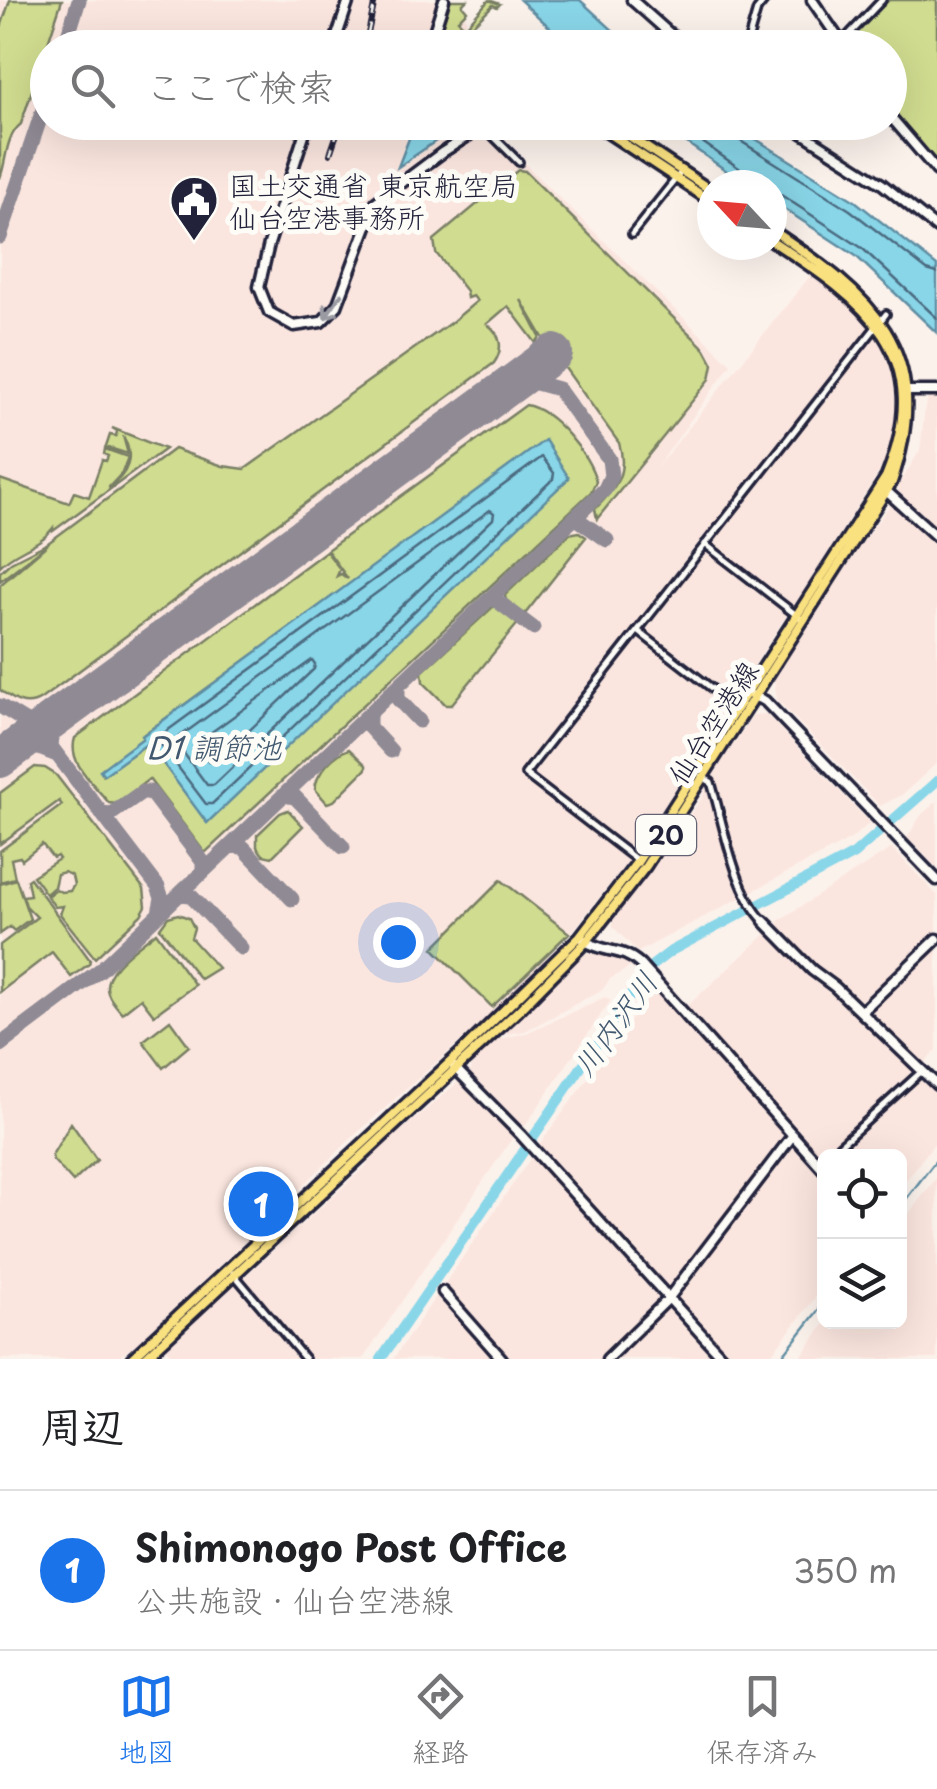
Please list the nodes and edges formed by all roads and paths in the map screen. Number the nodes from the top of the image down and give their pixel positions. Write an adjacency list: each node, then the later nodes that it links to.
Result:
1 (350, 0): 7 (street)
2 (444, 0): 8 (street)
3 (632, 0): 9 (street)
4 (766, 0): 10 (street)
5 (812, 0): 11 (street)
6 (882, 0): 12 (street)
7 (340, 30)
8 (435, 30)
9 (666, 30)
10 (751, 30)
11 (833, 30)
12 (856, 30)
13 (907, 136): 22 (street)
14 (302, 140): 15 (street, one-way to 14)
15 (456, 140)
16 (500, 140): 21 (street)
17 (620, 140): 24 (main road)
18 (632, 140): 24 (main road)
19 (814, 140): 27 (street)
20 (937, 154): 22 (street)
21 (519, 162)
22 (929, 162): 23 (street)
23 (937, 170)
24 (679, 175): 25 (main road); 26 (main road); 28 (street)
25 (697, 183)
26 (697, 190)
27 (937, 228)
28 (632, 234)
29 (787, 240): 31 (main road, 仙台空港線 / 20)
30 (787, 251): 31 (main road, 仙台空港線 / 20)
31 (883, 317): 32 (main road, 仙台空港線 / 20); 36 (main road, 仙台空港線 / 20); 42 (street)
32 (899, 333)
33 (906, 348): 34 (main road)
34 (912, 366)
35 (915, 377): 36 (main road, 仙台空港線 / 20)
36 (913, 391): 37 (street); 38 (main road, 仙台空港線 / 20); 40 (main road, 仙台空港線 / 20)
37 (937, 392)
38 (917, 406)
39 (915, 425): 40 (main road, 仙台空港線 / 20)
40 (884, 488): 41 (street); 43 (main road, 仙台空港線 / 20)
41 (937, 537)
42 (705, 544): 43 (street); 44 (street)
43 (800, 618): 45 (main road, 仙台空港線 / 20)
44 (638, 631): 45 (street); 47 (street)
45 (752, 695): 46 (main road, 仙台空港線 / 20); 48 (street)
46 (700, 774): 47 (main road, 仙台空港線 / 20); 49 (street); 50 (main road, 仙台空港線 / 20)
47 (638, 860): 50 (main road, 仙台空港線 / 20)
48 (937, 880)
49 (761, 918): 52 (street)
50 (583, 939): 53 (main road, 仙台空港線 / 20); 56 (street)
51 (937, 939): 52 (street)
52 (862, 1011): 54 (street)
53 (453, 1066): 59 (main road, 仙台空港線 / 20); 61 (street)
54 (922, 1072): 55 (street); 57 (street)
55 (937, 1085)
56 (793, 1135): 58 (street); 61 (street)
57 (839, 1149)
58 (817, 1157)
59 (232, 1271): 62 (main road, 仙台空港線 / 20); 63 (main road, 仙台空港線 / 20); 64 (street)
60 (443, 1292): 65 (street)
61 (668, 1298): 66 (street); 67 (street)
62 (131, 1359)
63 (144, 1359)
64 (304, 1359)
65 (502, 1359)
66 (606, 1359)
67 (724, 1359)

